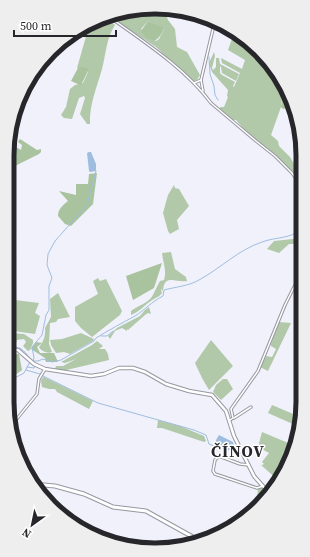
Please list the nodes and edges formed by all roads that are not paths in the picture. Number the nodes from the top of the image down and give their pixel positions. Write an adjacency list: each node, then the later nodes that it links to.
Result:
1 (114, 20): 4 (street)
2 (213, 27): 3 (street)
3 (201, 80): 4 (street); 5 (street)
4 (194, 83): 5 (street)
5 (204, 93): 6 (street)
6 (296, 180)
7 (296, 284): 11 (street)
8 (14, 350): 9 (street)
9 (45, 368): 12 (street); 15 (street)
10 (251, 407): 13 (street)
11 (231, 409): 12 (street); 13 (street)
12 (226, 411): 14 (street)
13 (233, 418): 14 (street)
14 (229, 420): 16 (street)
15 (15, 421)
16 (249, 465): 18 (street); 18 (street)
17 (41, 485): 20 (main road)
18 (263, 486): 19 (street)
19 (266, 489)
20 (194, 537)

